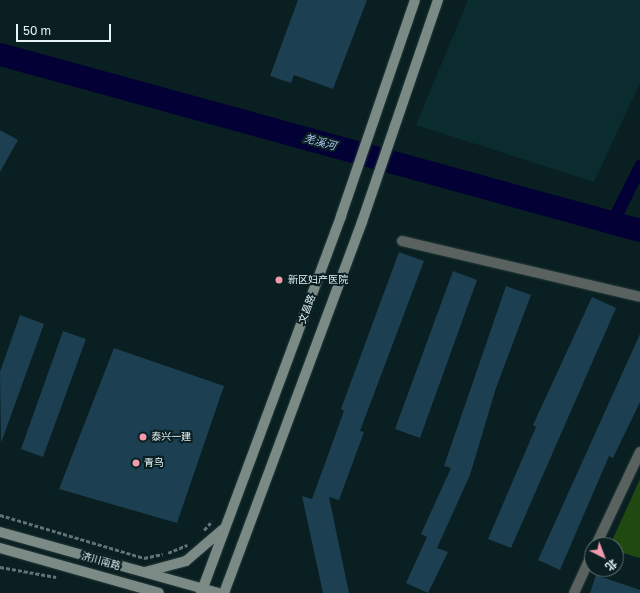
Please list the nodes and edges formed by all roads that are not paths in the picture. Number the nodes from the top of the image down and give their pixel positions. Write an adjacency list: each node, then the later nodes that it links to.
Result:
1 (415, 0): 6 (main road, 文昌路)
2 (438, 0): 15 (main road)
3 (402, 241): 4 (street)
4 (640, 297)
5 (640, 452): 8 (street)
6 (225, 527): 11 (main road); 12 (main road, 文昌路)
7 (0, 532): 11 (main road, 济川南路)
8 (600, 537)
9 (0, 548): 13 (main road, 济川南路)
10 (584, 571): 16 (street)
11 (142, 572): 12 (main road, 济川南路)
12 (202, 591): 14 (main road, 济川南路)
13 (158, 593)
14 (218, 593)
15 (224, 593)
16 (574, 593)

